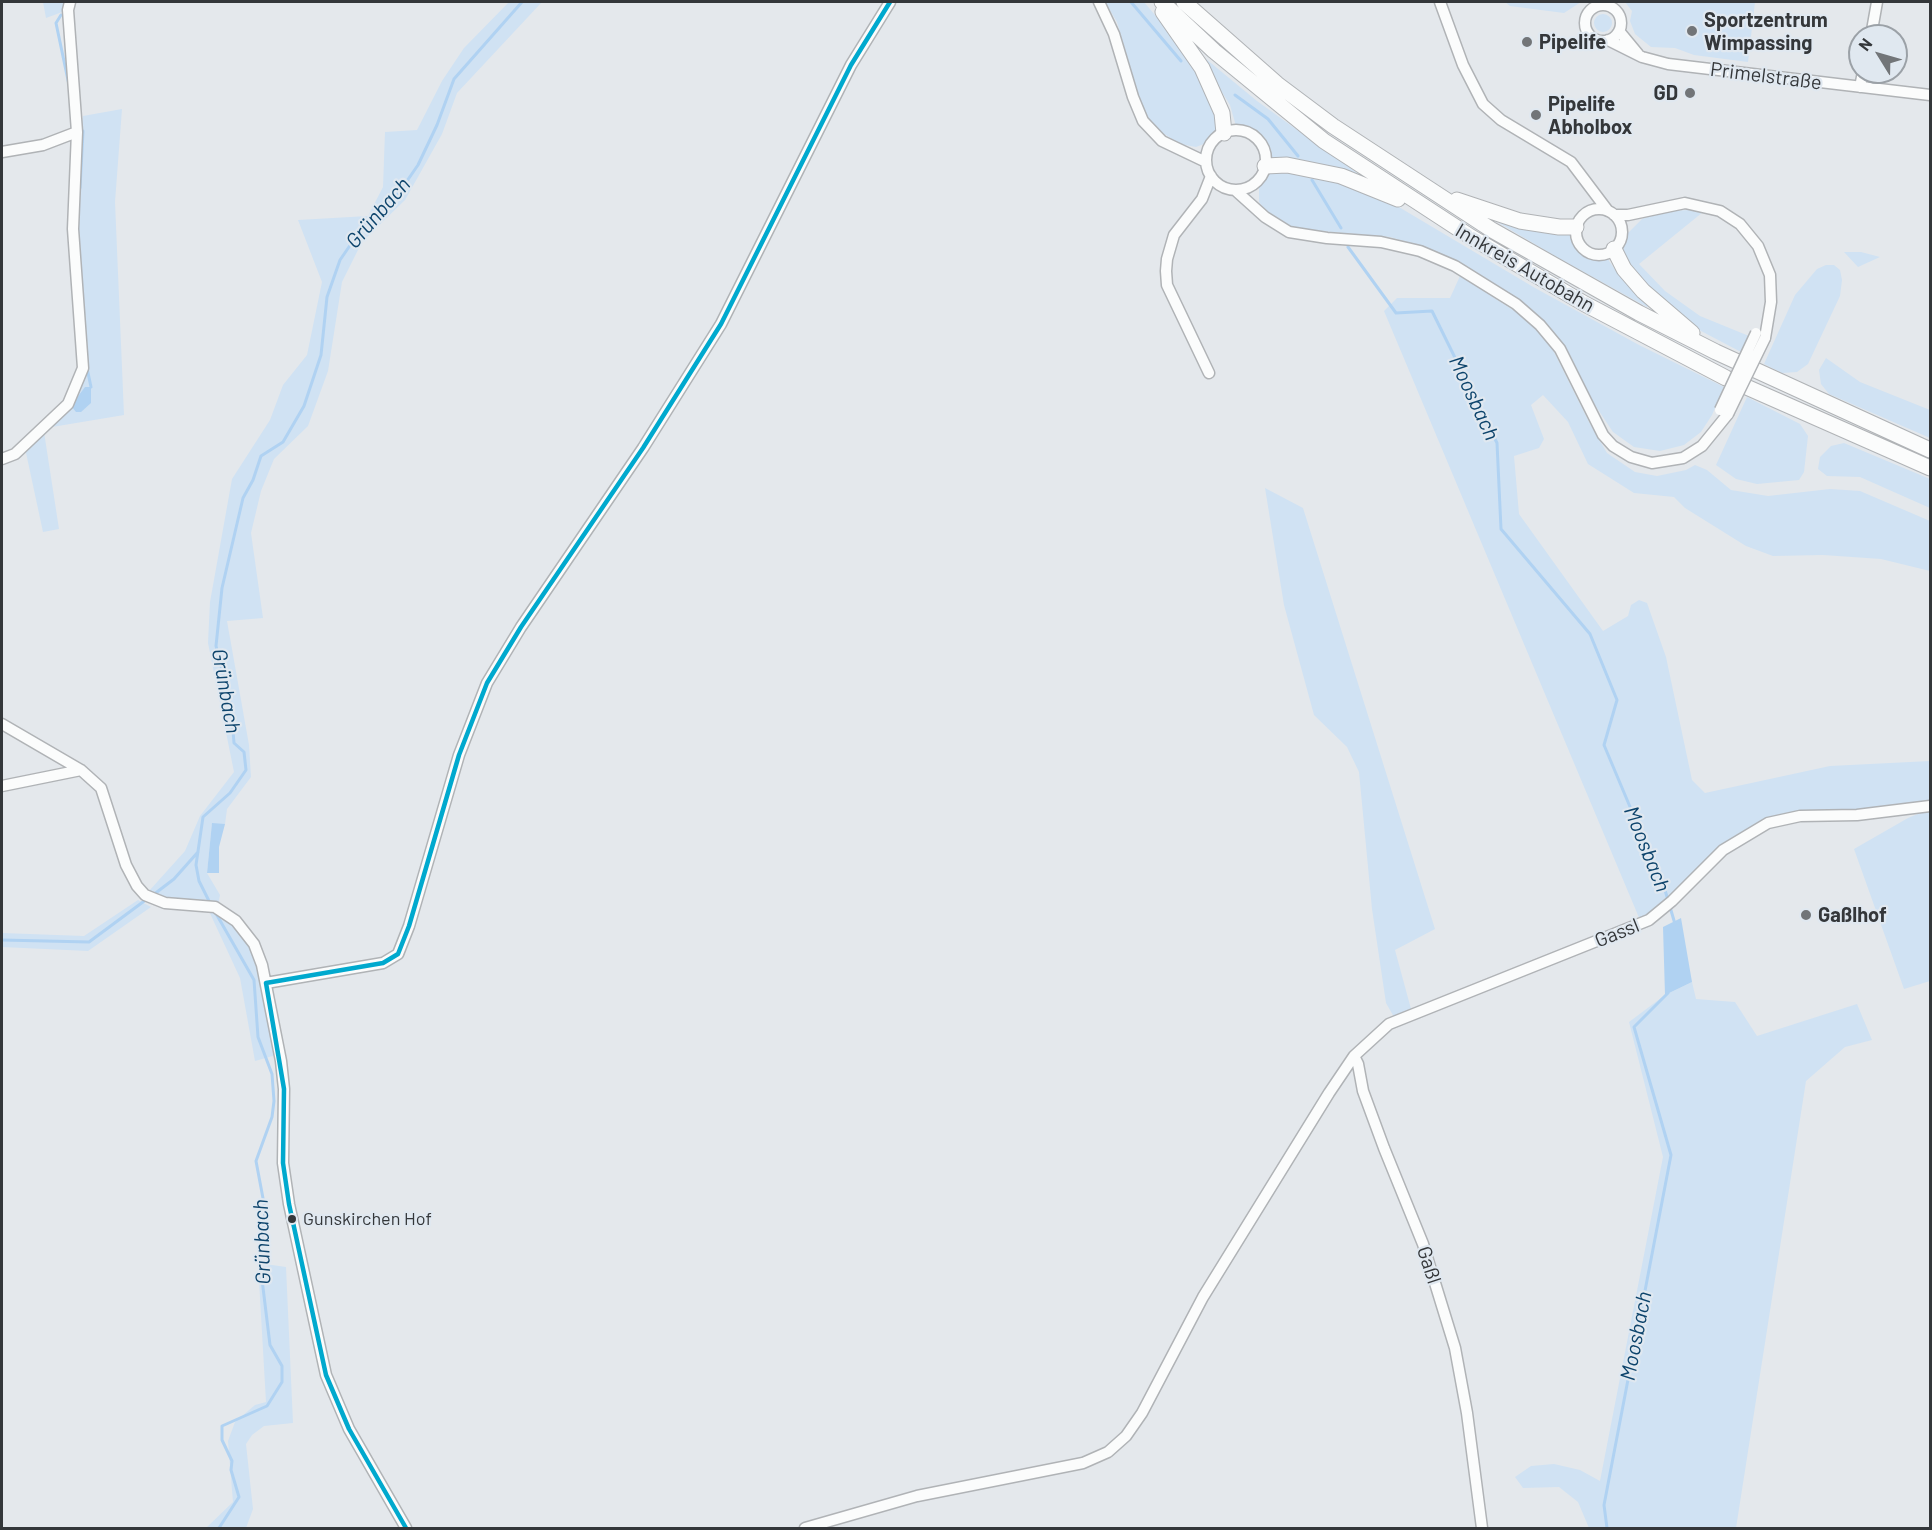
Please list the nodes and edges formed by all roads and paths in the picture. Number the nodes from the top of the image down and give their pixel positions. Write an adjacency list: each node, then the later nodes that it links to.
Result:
1 (70, 2): 16 (street)
2 (890, 2): 46 (street)
3 (1099, 2): 19 (street)
4 (1156, 2): 17 (highway)
5 (1162, 2): 30 (highway, Innkreis Autobahn)
6 (1184, 2): 27 (highway, Innkreis Autobahn)
7 (1440, 2): 25 (street)
8 (1877, 2): 9 (street)
9 (1872, 24)
10 (1619, 31): 11 (street); 11 (street, Primelstraße); 12 (street, Primelstraße)
11 (1608, 40): 12 (street, Primelstraße)
12 (1638, 54): 14 (street, Primelstraße)
13 (1861, 84): 14 (street)
14 (1860, 87): 15 (street, Primelstraße)
15 (1930, 95)
16 (77, 132): 20 (street); 40 (street)
17 (1224, 133): 18 (street); 22 (street)
18 (1210, 145): 19 (street); 21 (street)
19 (1187, 151): 21 (street)
20 (2, 152)
21 (1206, 162): 23 (street)
22 (1265, 166): 24 (street); 30 (highway)
23 (1211, 176): 26 (street); 28 (street)
24 (1253, 184): 26 (street); 29 (street)
25 (1587, 186): 32 (street); 33 (street)
26 (1230, 189): 28 (street); 29 (street)
27 (1427, 190): 34 (highway); 37 (highway, Innkreis Autobahn)
28 (1202, 199): 38 (street)
29 (1256, 207): 31 (street, bridge)
30 (1427, 210): 41 (highway, Innkreis Autobahn)
31 (1645, 212): 33 (street); 35 (street)
32 (1587, 213): 33 (street); 34 (street)
33 (1611, 213): 35 (street)
34 (1576, 226): 36 (street)
35 (1621, 228): 36 (street)
36 (1614, 249): 37 (highway)
37 (1716, 352): 39 (highway, Innkreis Autobahn)
38 (1209, 373)
39 (1930, 450)
40 (2, 459)
41 (1930, 468)
42 (2, 724): 43 (street)
43 (81, 770): 44 (street); 46 (street)
44 (2, 786)
45 (1930, 806): 47 (street, Gassl)
46 (266, 983): 48 (street)
47 (1354, 1056): 49 (street); 50 (street, Gaßl)
48 (406, 1528)
49 (805, 1528)
50 (1482, 1528)

